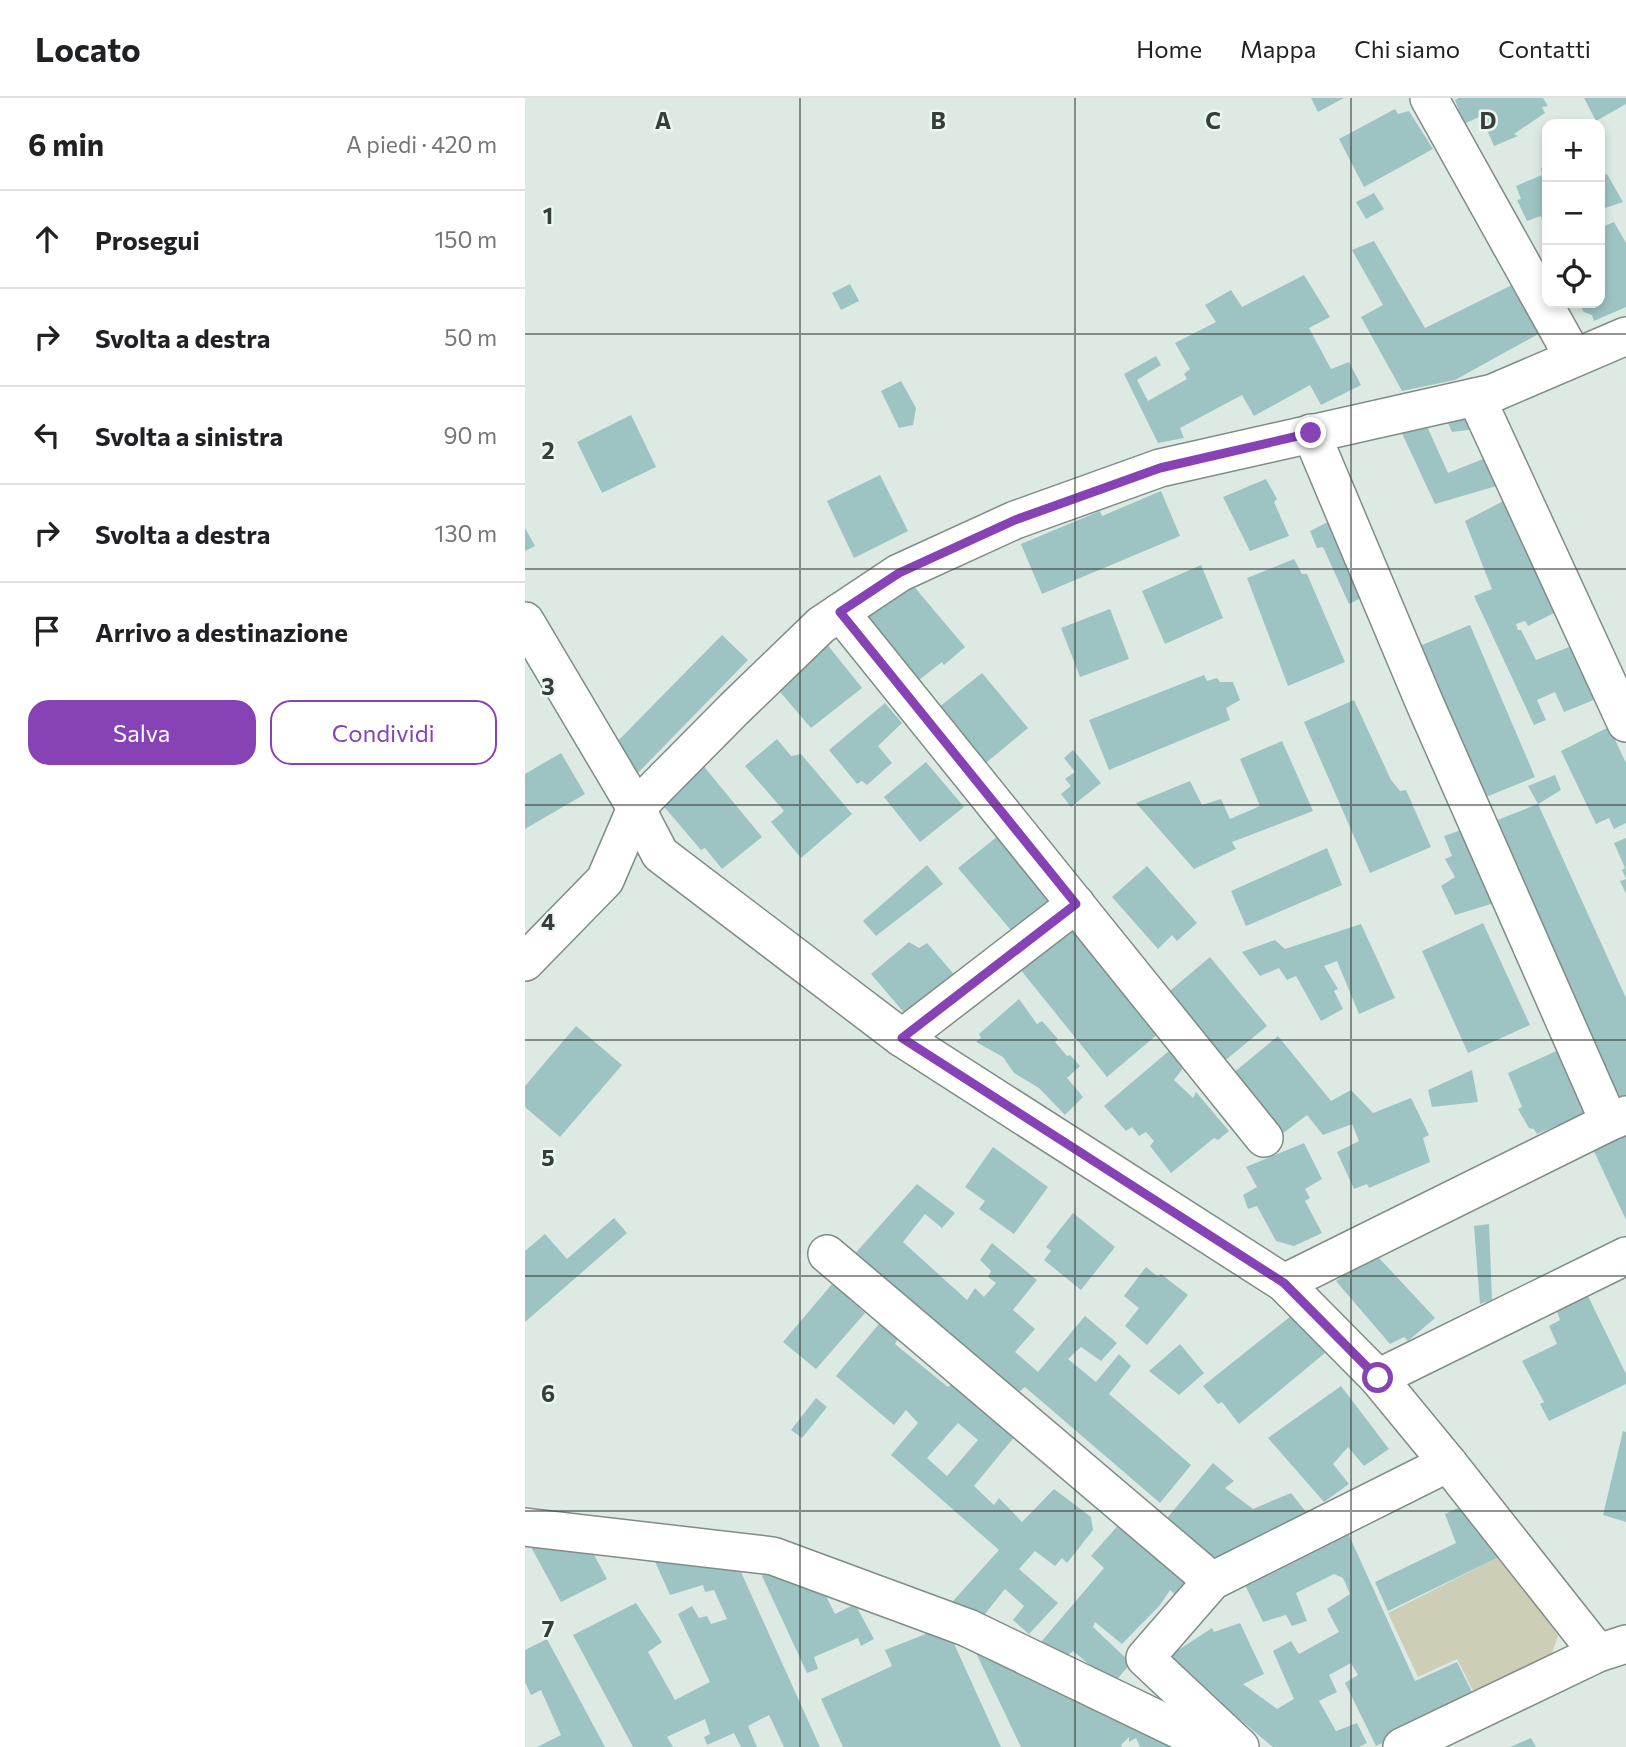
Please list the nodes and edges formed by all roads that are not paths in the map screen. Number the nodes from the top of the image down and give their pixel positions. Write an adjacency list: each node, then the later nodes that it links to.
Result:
1 (1429, 98): 3 (street)
2 (1626, 336): 3 (street)
3 (1574, 358): 4 (street)
4 (1476, 397): 5 (street); 8 (street)
5 (1311, 433): 6 (street); 13 (street)
6 (840, 612): 9 (street); 10 (street)
7 (525, 621): 9 (street)
8 (1626, 723)
9 (636, 808): 11 (street); 12 (street)
10 (1076, 904): 12 (street); 14 (street)
11 (525, 962)
12 (902, 1038): 17 (street)
13 (1617, 1119): 17 (street)
14 (1264, 1138)
15 (827, 1254): 21 (street)
16 (1626, 1256): 18 (street)
17 (1284, 1283): 18 (street)
18 (1378, 1378): 19 (street)
19 (1448, 1463): 21 (street); 22 (street)
20 (525, 1527): 23 (street)
21 (1212, 1581): 24 (street)
22 (1612, 1649): 25 (street)
23 (1215, 1747)
24 (1240, 1747)
25 (1402, 1747)

